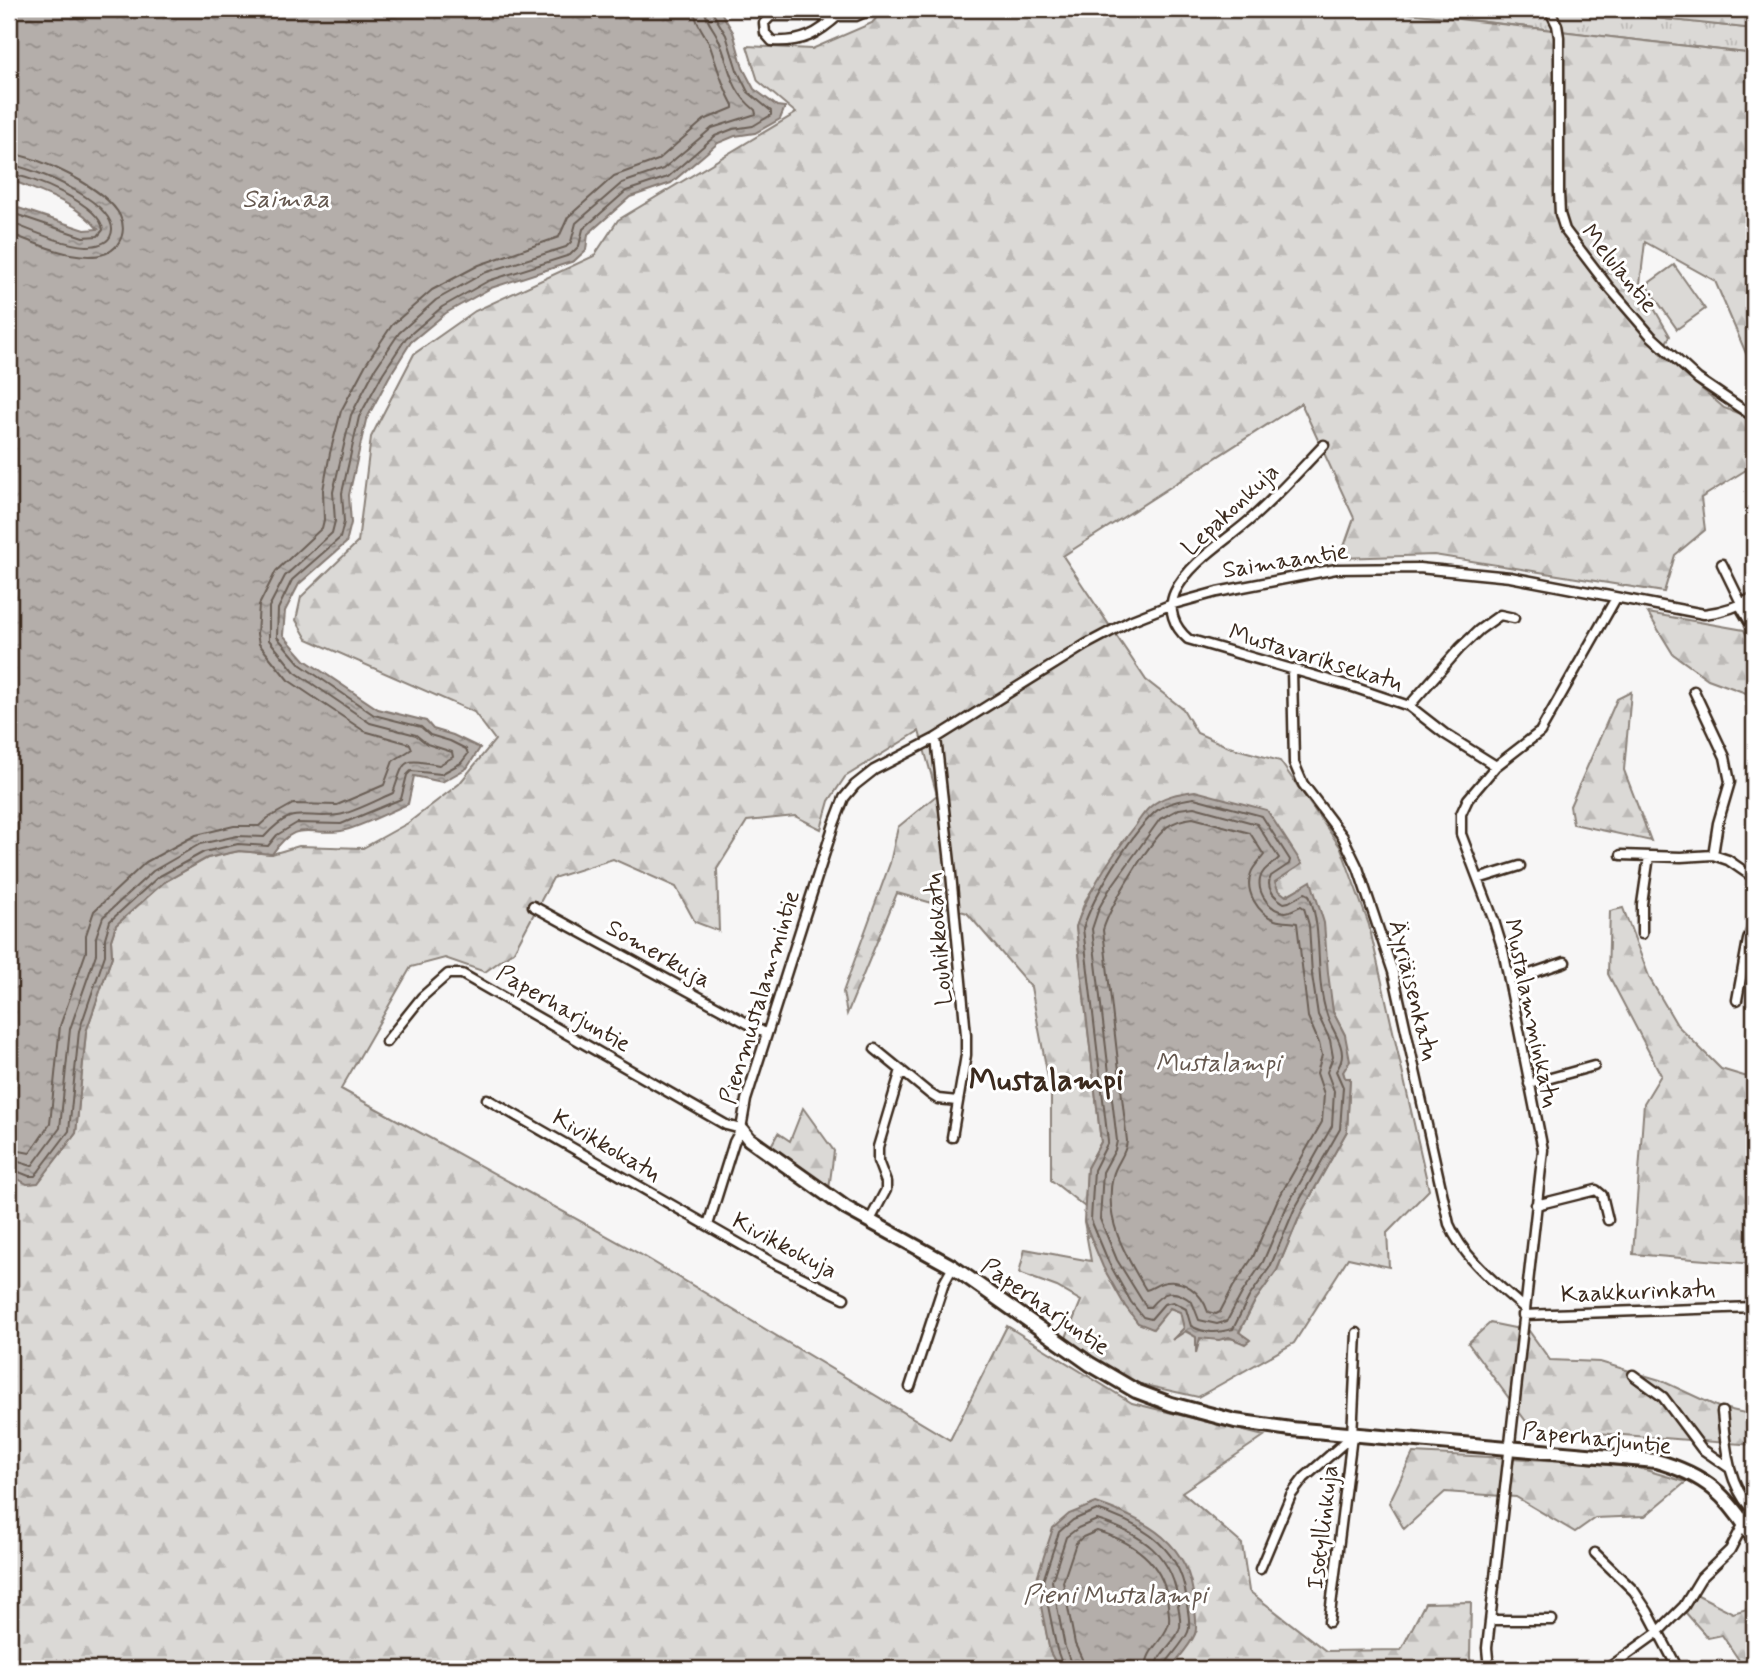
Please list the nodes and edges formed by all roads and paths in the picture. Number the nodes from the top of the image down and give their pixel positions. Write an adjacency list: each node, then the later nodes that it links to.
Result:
1 (872, 9): 3 (street)
2 (1549, 9): 4 (street, Melulantie)
3 (840, 15): 3 (street)
4 (1754, 417)
5 (1324, 445): 10 (street, Lepakonkuja)
6 (1722, 565): 9 (street)
7 (1754, 597): 9 (street, Saimaantie)
8 (1616, 598): 9 (street, Saimaantie); 10 (street, Saimaantie); 17 (street, Mustalamminkatu)
9 (1742, 604): 12 (street)
10 (1170, 606): 13 (street, Mustavariksekatu); 16 (street, Saimaantie)
11 (1514, 618): 15 (street)
12 (1754, 625)
13 (1293, 669): 15 (street, Mustavariksekatu); 48 (street, Äyriäisenkatu)
14 (1694, 691): 20 (street)
15 (1409, 706): 17 (street, Mustavariksekatu)
16 (936, 738): 18 (street, Saimaantie); 38 (street, Louhikkokatu)
17 (1496, 766): 24 (street, Mustalamminkatu)
18 (855, 785): 31 (street, Pienmustalammintie)
19 (1621, 855): 21 (street)
20 (1713, 855): 21 (street); 23 (street)
21 (1649, 856): 27 (street)
22 (1520, 866): 24 (street)
23 (1754, 878)
24 (1478, 879): 29 (street, Mustalamminkatu)
25 (533, 906): 31 (street, Somerkuja)
26 (1754, 922): 30 (street)
27 (1642, 934)
28 (1565, 962): 29 (street)
29 (1509, 981): 36 (street, Mustalamminkatu)
30 (1737, 1000)
31 (767, 1034): 39 (street, Pienmustalammintie)
32 (386, 1042): 39 (street, Paperharjuntie)
33 (875, 1049): 35 (street)
34 (1594, 1066): 36 (street)
35 (901, 1070): 38 (street); 43 (street)
36 (1529, 1084): 41 (street, Mustalamminkatu)
37 (487, 1099): 44 (street, Kivikkokatu)
38 (957, 1101): 40 (street, Louhikkokatu)
39 (741, 1129): 43 (street, Paperharjuntie); 44 (street, Pienmustalammintie)
40 (952, 1137)
41 (1536, 1205): 42 (street); 48 (street, Mustalamminkatu)
42 (1608, 1220)
43 (869, 1222): 45 (street, Paperharjuntie)
44 (708, 1225): 46 (street, Kivikkokuja)
45 (953, 1267): 51 (street); 53 (street, Paperharjuntie)
46 (844, 1298)
47 (1754, 1307): 48 (street, Kaakkurinkatu)
48 (1524, 1312): 54 (street, Mustalamminkatu)
49 (1357, 1333): 53 (street, Isotyllinkuja)
50 (1633, 1376): 55 (street)
51 (910, 1387)
52 (1722, 1412): 55 (street)
53 (1353, 1436): 54 (street, Paperharjuntie); 60 (street); 63 (street, Isotyllinkuja)
54 (1510, 1450): 57 (street, Paperharjuntie); 61 (street, Mustalamminkatu)
55 (1728, 1466): 56 (street)
56 (1753, 1507): 57 (street)
57 (1744, 1522): 58 (street, Paperharjuntie); 64 (street)
58 (1754, 1538)
59 (1595, 1553): 64 (street)
60 (1260, 1569)
61 (1491, 1620): 62 (street); 65 (street, Mustalamminkatu)
62 (1552, 1620)
63 (1329, 1622)
64 (1657, 1633): 66 (street); 67 (street)
65 (1489, 1669)
66 (1607, 1669)
67 (1678, 1669)

